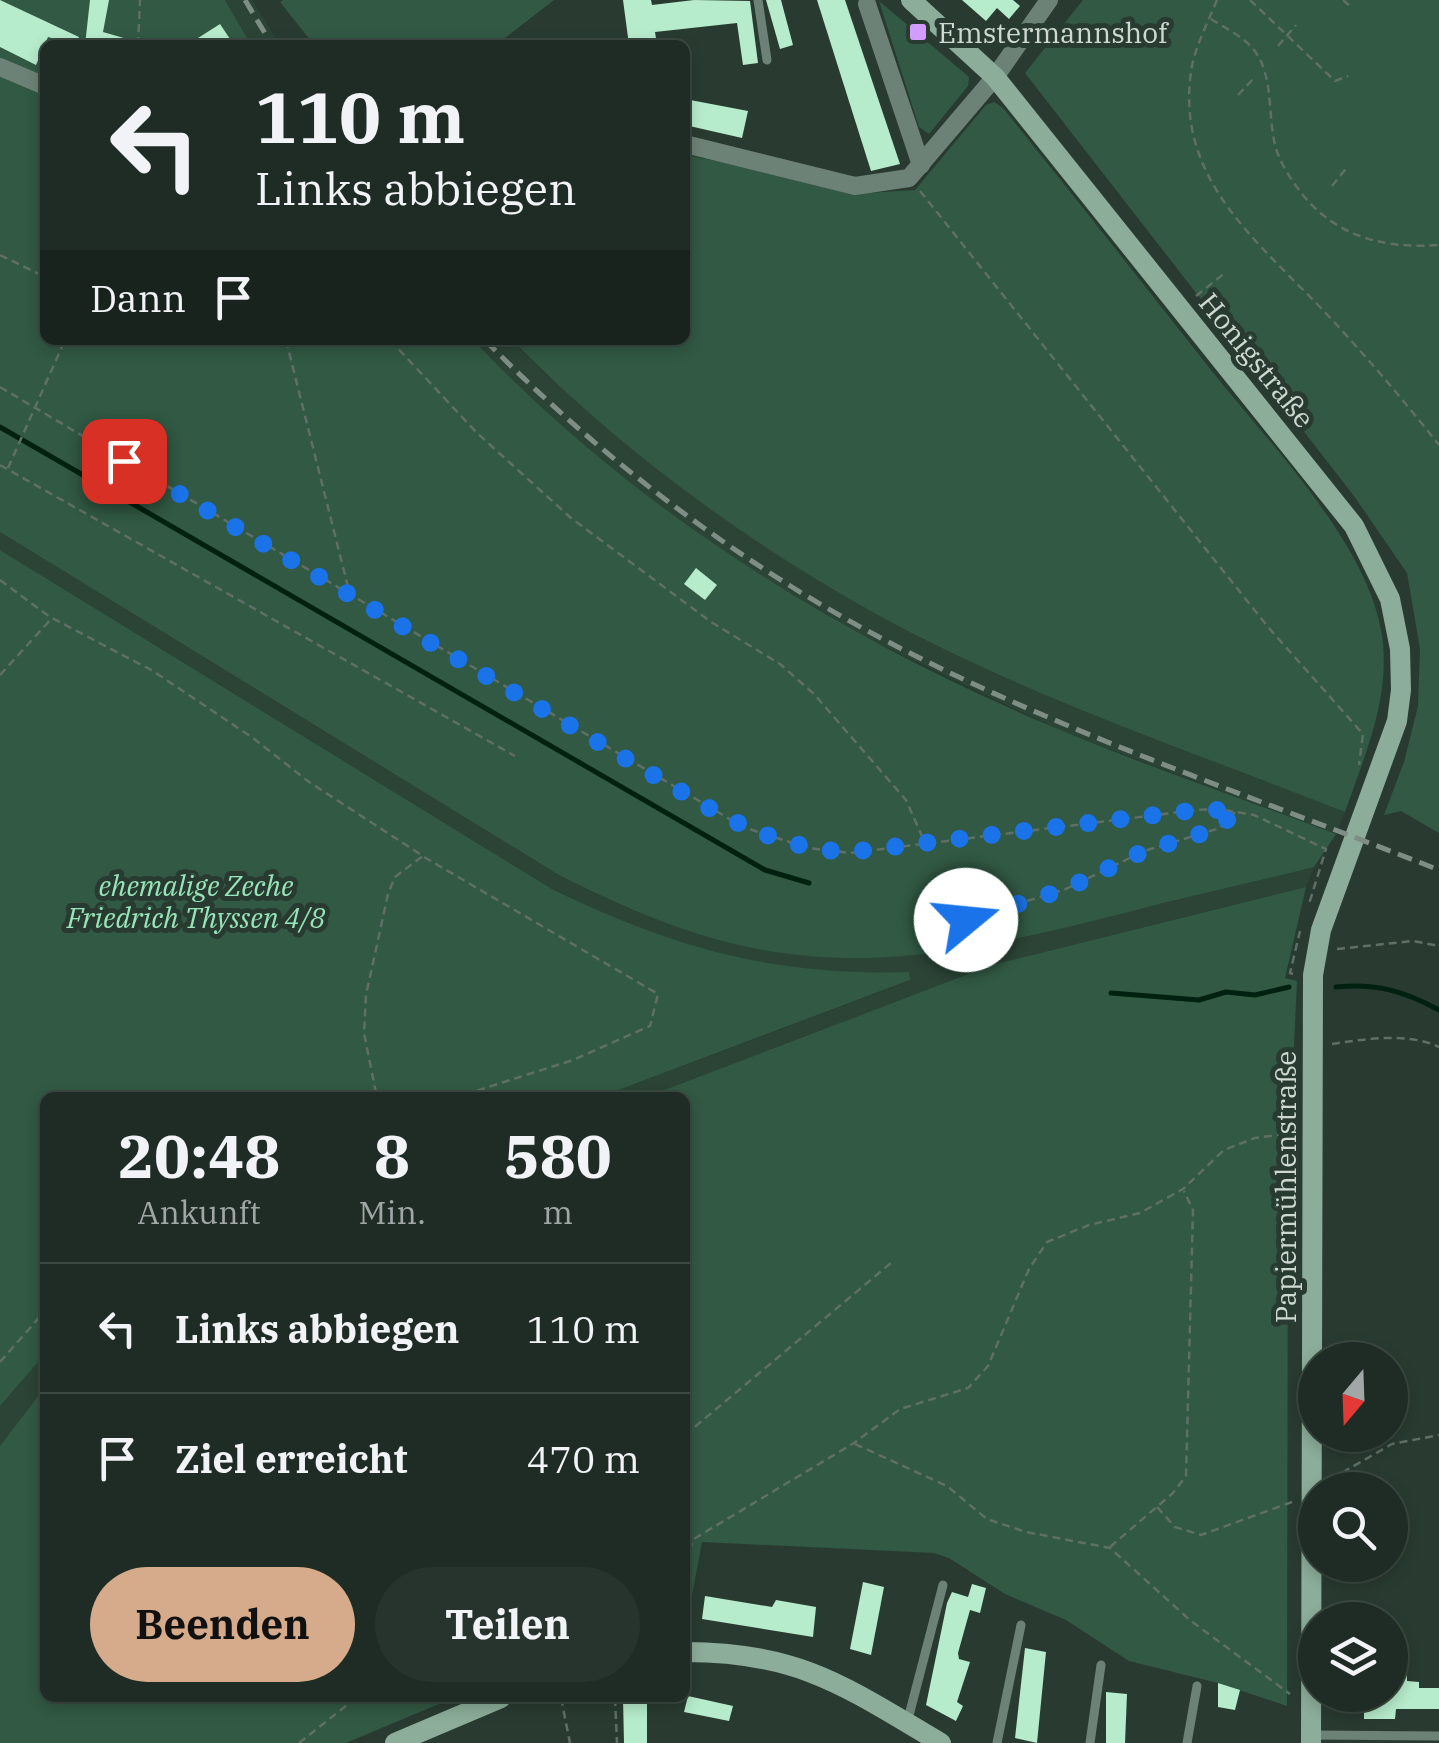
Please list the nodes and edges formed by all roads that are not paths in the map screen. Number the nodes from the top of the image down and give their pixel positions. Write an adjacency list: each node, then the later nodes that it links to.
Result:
1 (758, 0): 5 (lane)
2 (911, 0): 7 (main road, Honigstraße)
3 (1049, 0): 7 (street)
4 (867, 4): 10 (street)
5 (766, 60)
6 (0, 67): 8 (street)
7 (994, 76): 10 (street); 11 (main road, Honigstraße)
8 (40, 84)
9 (690, 145): 10 (street)
10 (922, 165)
11 (1362, 819): 20 (main road, Papiermühlenstraße)
12 (944, 1585): 18 (lane)
13 (1020, 1626): 23 (lane)
14 (690, 1652): 18 (main road)
15 (1101, 1664): 24 (lane)
16 (1197, 1686): 25 (lane)
17 (492, 1702): 21 (main road)
18 (907, 1723): 22 (main road)
19 (1439, 1736): 20 (lane)
20 (1311, 1739)
21 (395, 1743)
22 (941, 1743)
23 (997, 1743)
24 (1090, 1743)
25 (1188, 1743)

